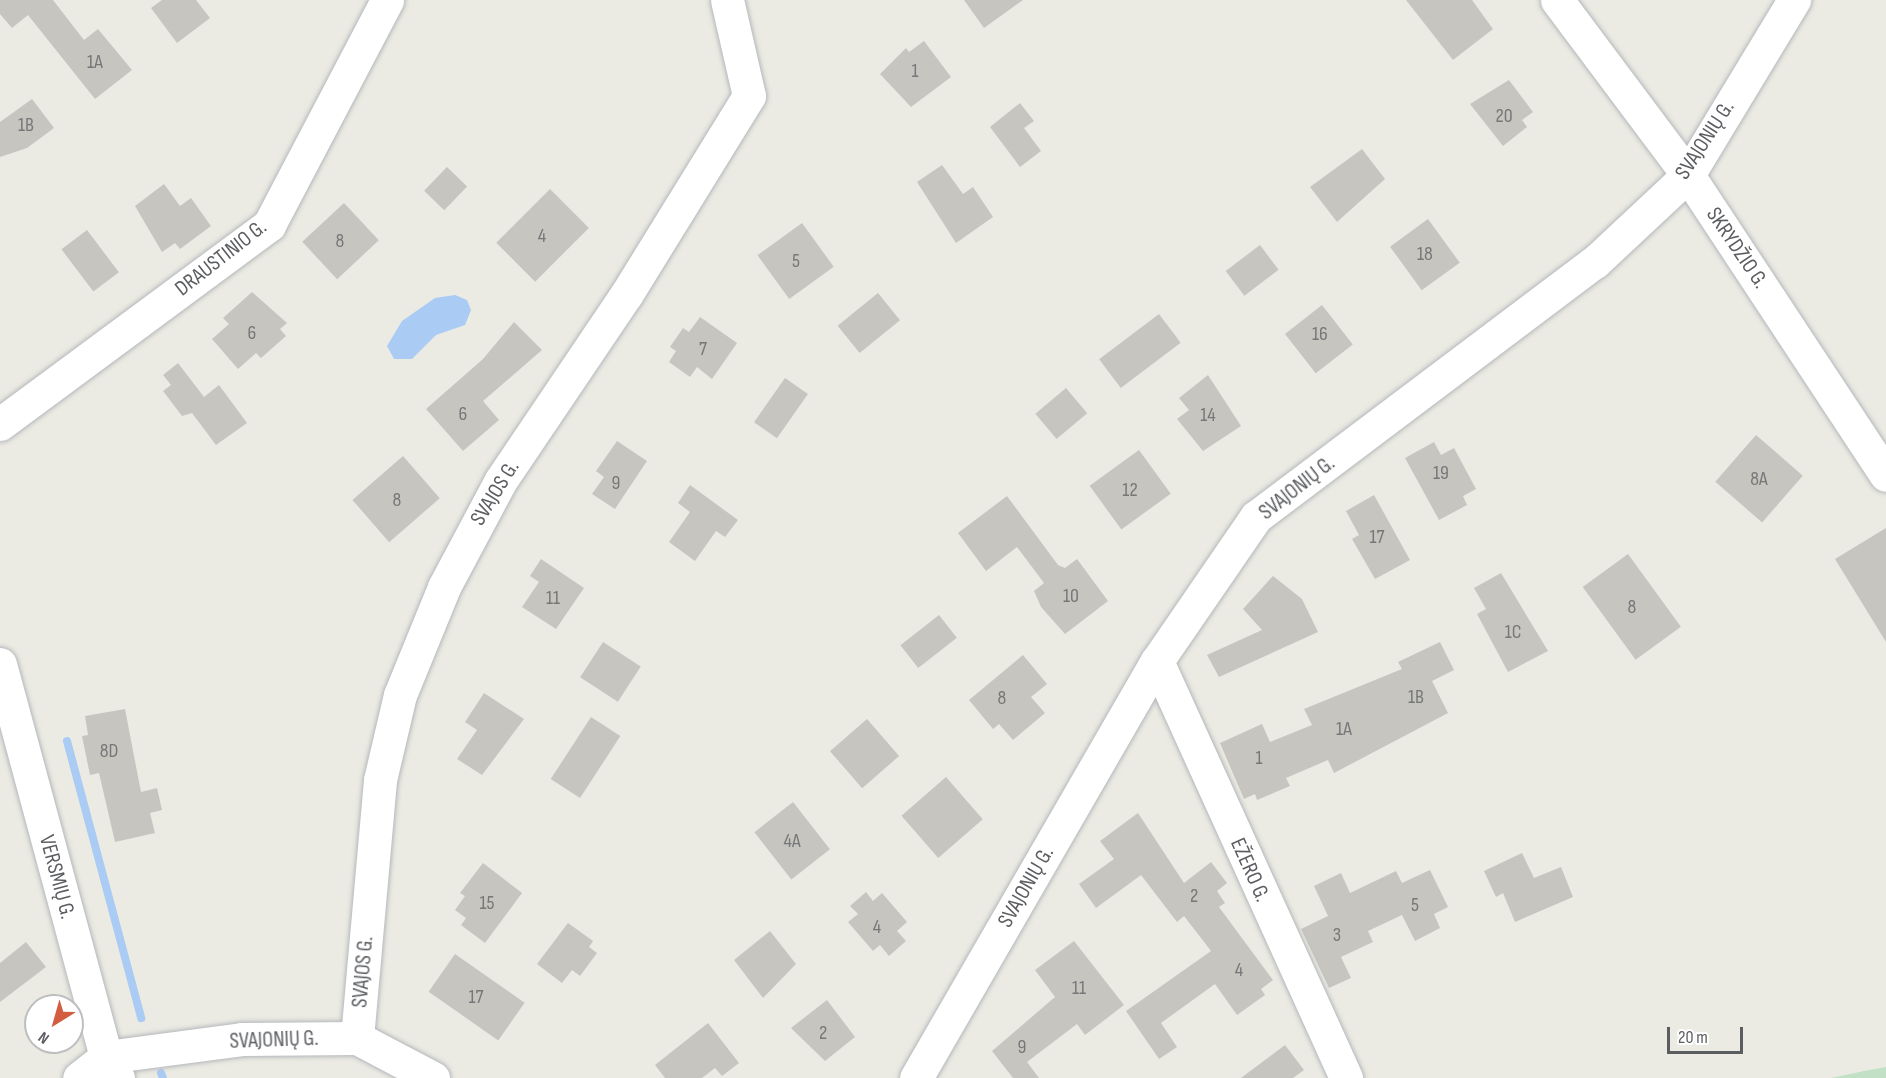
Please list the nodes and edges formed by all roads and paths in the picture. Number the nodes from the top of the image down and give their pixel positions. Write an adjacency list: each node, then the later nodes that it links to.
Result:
1 (387, 0): 6 (street, DRAUSTINIO G.)
2 (727, 0): 10 (street, SVAJOS G.)
3 (1557, 0): 5 (street, SKRYDŽIO G.)
4 (1794, 0): 5 (street, SVAJONIŲ G.)
5 (1688, 175): 7 (street, SKRYDŽIO G.); 8 (street, SVAJONIŲ G.)
6 (0, 424)
7 (1886, 475)
8 (1157, 661): 14 (street, SVAJONIŲ G.); 15 (street, EŽERO G.)
9 (0, 664): 11 (street, VERSMIŲ G.)
10 (357, 1038): 11 (street, SVAJONIŲ G.); 13 (street, SVAJONIŲ G.)
11 (112, 1068): 12 (street)
12 (79, 1078)
13 (433, 1078)
14 (915, 1078)
15 (1346, 1078)

